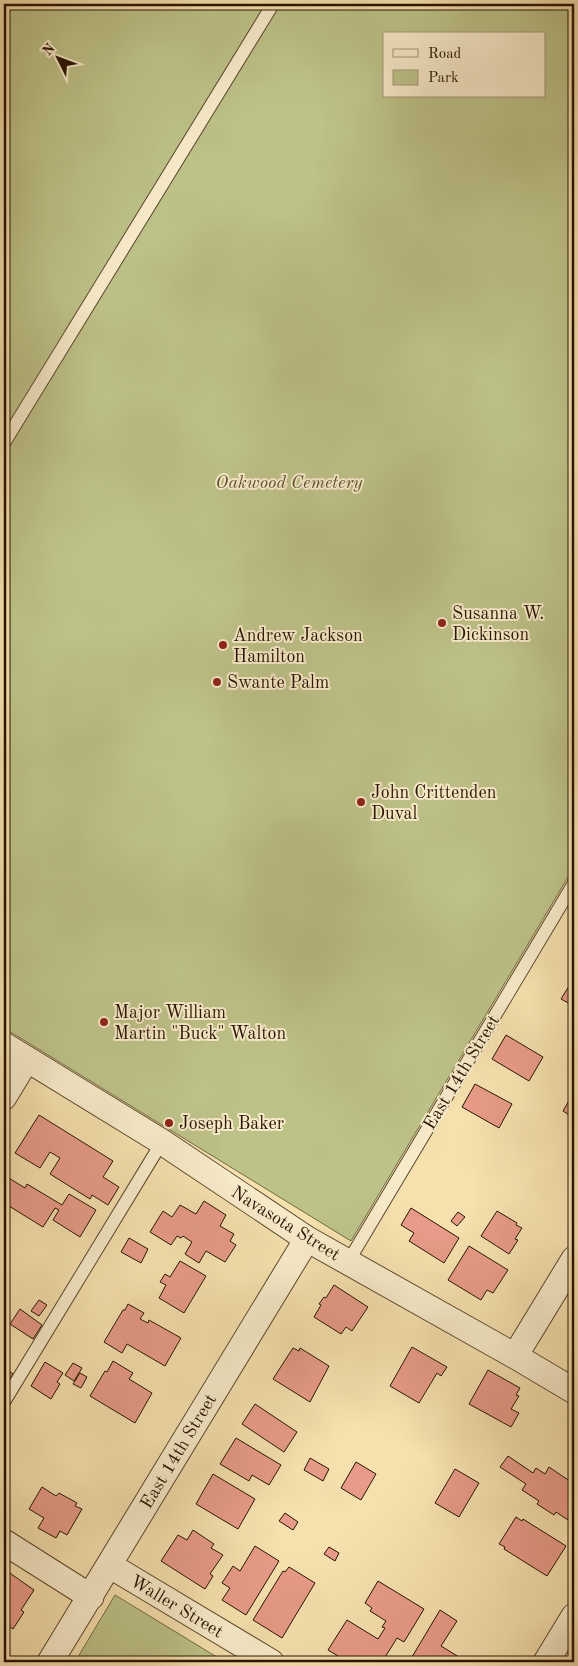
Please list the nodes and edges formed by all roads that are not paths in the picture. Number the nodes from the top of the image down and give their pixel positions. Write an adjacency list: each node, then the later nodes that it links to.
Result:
1 (273, 4): 2 (lane)
2 (4, 443)
3 (574, 883): 10 (lane, East 14th Street)
4 (4, 1044): 5 (street, Navasota Street)
5 (27, 1059): 6 (street); 7 (street, Navasota Street)
6 (4, 1097)
7 (162, 1142): 8 (street, Navasota Street); 13 (lane)
8 (306, 1239): 10 (street, Navasota Street); 15 (street, East 14th Street)
9 (574, 1259): 11 (street)
10 (348, 1262): 11 (street, Navasota Street)
11 (515, 1356): 12 (street, Navasota Street)
12 (574, 1391)
13 (4, 1402)
14 (4, 1542): 16 (street)
15 (109, 1565): 16 (street, East 14th Street); 19 (street, Waller Street)
16 (91, 1597): 18 (street, East 14th Street)
17 (574, 1616): 20 (street)
18 (50, 1662)
19 (270, 1662)
20 (546, 1662)

